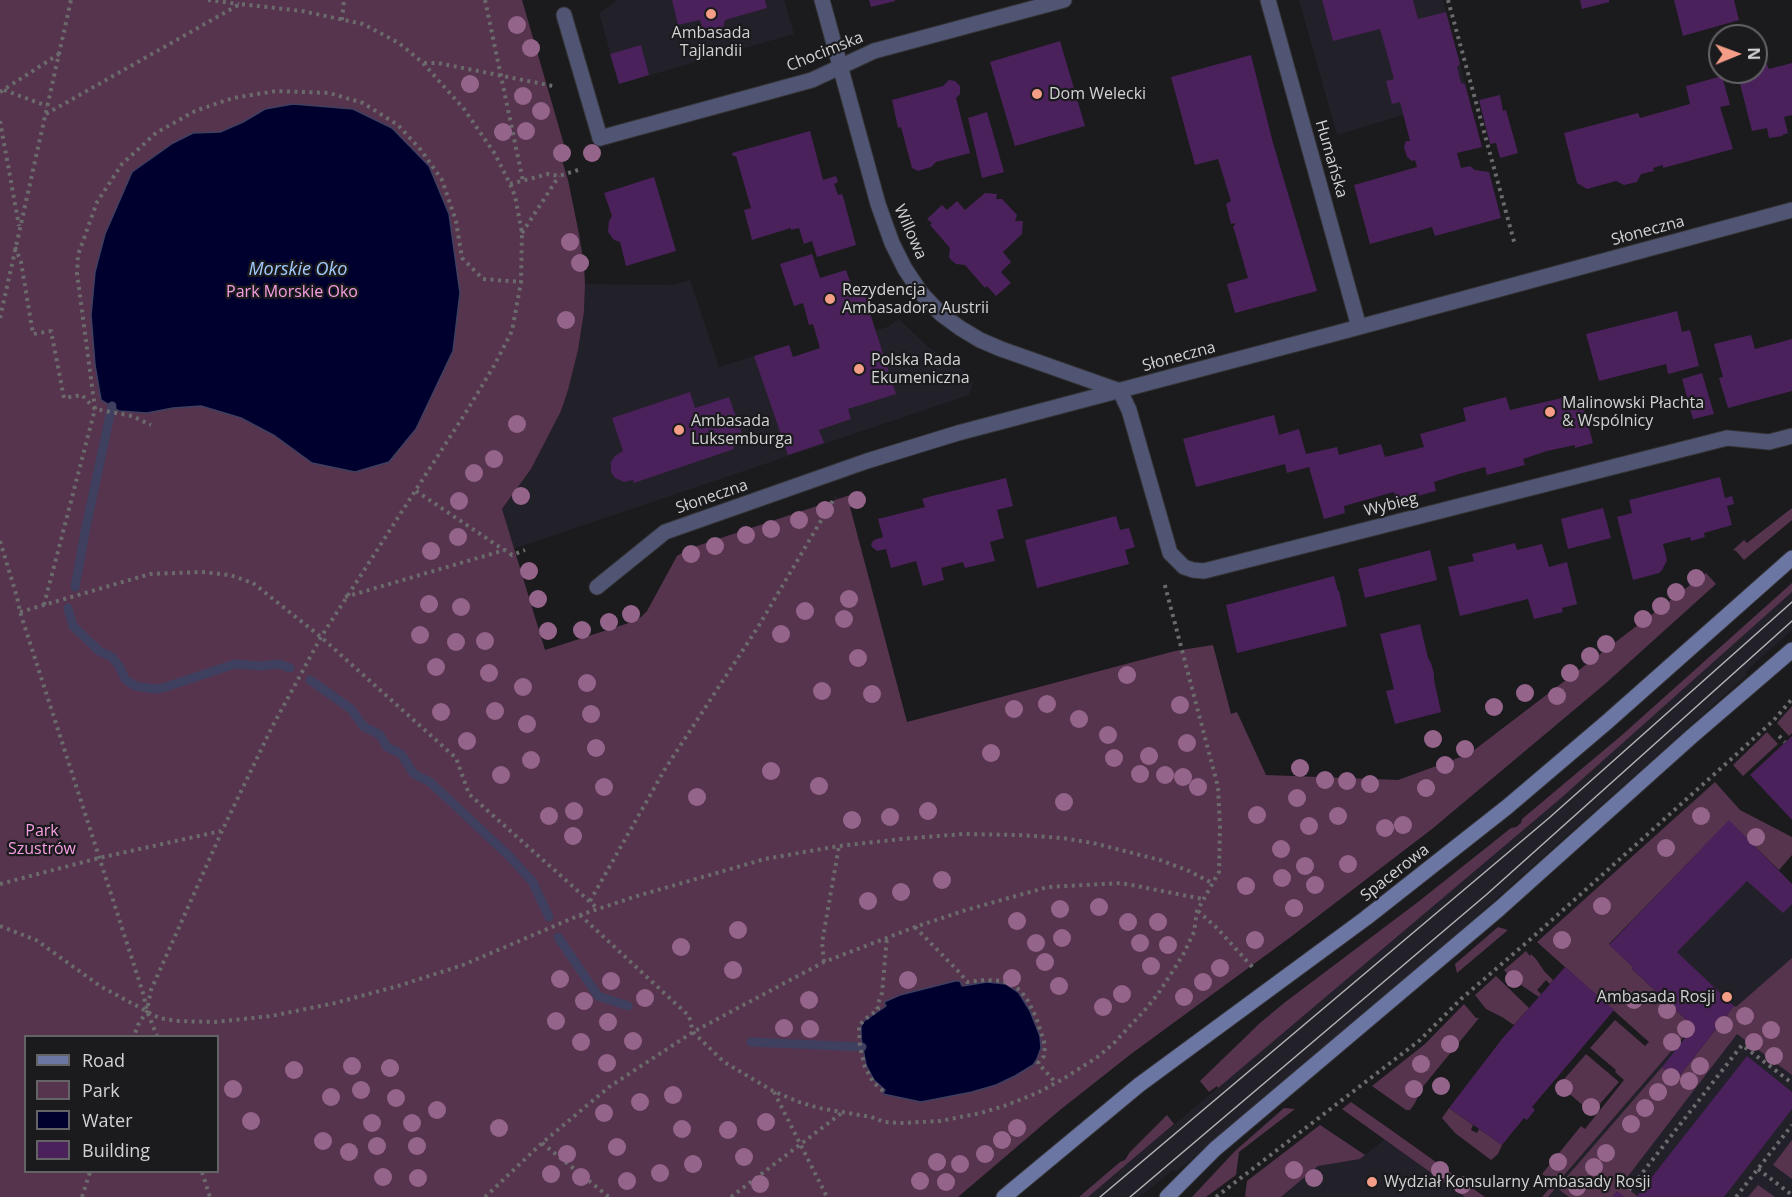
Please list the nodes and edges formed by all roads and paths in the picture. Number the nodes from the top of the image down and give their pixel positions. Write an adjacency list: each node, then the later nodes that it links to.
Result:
1 (71, 0): 12 (path)
2 (208, 0): 9 (path)
3 (344, 0): 11 (path)
4 (485, 0): 15 (path)
5 (822, 0): 14 (street, Willowa)
6 (1064, 0): 14 (street, Chocimska)
7 (1268, 0): 32 (street, Humańska)
8 (1448, 0): 28 (path)
9 (240, 4): 11 (path); 19 (path)
10 (564, 15): 14 (street, Chocimska)
11 (342, 20): 13 (path)
12 (60, 53): 17 (path); 18 (path)
13 (423, 63): 15 (path); 24 (path)
14 (841, 67): 33 (street, Willowa)
15 (502, 77): 16 (path); 23 (path)
16 (553, 86)
17 (2, 91): 18 (path)
18 (47, 106): 19 (path)
19 (46, 114): 26 (path)
20 (0, 121): 26 (path)
21 (578, 170): 22 (path)
22 (560, 176): 23 (path); 27 (path)
23 (523, 181): 24 (path)
24 (510, 184): 27 (path)
25 (1792, 210): 32 (street, Słoneczna)
26 (20, 230): 29 (path)
27 (522, 233): 30 (path)
28 (1515, 245)
29 (15, 246): 31 (path); 34 (path)
30 (521, 282): 34 (path); 37 (path)
31 (0, 318)
32 (1359, 327): 33 (street, Słoneczna)
33 (1120, 391): 36 (street, Wybieg); 44 (street, Słoneczna)
34 (95, 409): 35 (path); 46 (path)
35 (151, 425)
36 (1792, 436)
37 (416, 491): 40 (path); 45 (path)
38 (835, 497): 59 (path)
39 (0, 542): 47 (path)
40 (505, 550): 41 (path); 45 (path)
41 (525, 550)
42 (1792, 558): 91 (main road, Spacerowa)
43 (1161, 572): 56 (path)
44 (597, 587)
45 (344, 598): 48 (path)
46 (44, 605): 47 (path); 48 (path)
47 (20, 612): 55 (path)
48 (321, 637): 53 (path); 59 (path)
49 (1792, 650): 92 (main road)
50 (1792, 699): 93 (path)
51 (1779, 736): 52 (path)
52 (1785, 742)
53 (222, 831): 55 (path); 68 (path)
54 (839, 846): 56 (path); 60 (path); 66 (path)
55 (99, 858): 57 (path); 68 (path)
56 (1212, 883): 58 (path)
57 (0, 884)
58 (1203, 899): 61 (path); 64 (path)
59 (590, 901): 60 (path)
60 (598, 909): 62 (path)
61 (1197, 911): 67 (path); 72 (path)
62 (580, 915): 68 (path); 69 (path)
63 (0, 926): 68 (path)
64 (915, 927): 65 (path); 72 (path)
65 (886, 937): 66 (path); 75 (path)
66 (824, 962): 69 (path)
67 (1256, 971)
68 (147, 1011): 70 (path); 71 (path)
69 (693, 1032): 74 (path); 78 (path)
70 (134, 1035)
71 (157, 1035)
72 (1056, 1083): 76 (path)
73 (1792, 1083): 83 (path)
74 (773, 1091): 76 (path); 79 (path)
75 (883, 1091)
76 (843, 1112): 79 (path)
77 (1792, 1125): 80 (path)
78 (542, 1143): 87 (path); 88 (path)
79 (801, 1146): 89 (path); 90 (path)
80 (1758, 1169): 84 (path); 94 (path)
81 (90, 1173): 85 (path)
82 (202, 1173): 86 (path)
83 (1629, 1190)
84 (1792, 1195)
85 (82, 1197)
86 (210, 1197)
87 (485, 1197)
88 (609, 1197)
89 (731, 1197)
90 (827, 1197)
91 (1004, 1197)
92 (1167, 1197)
93 (1216, 1197)
94 (1736, 1197)

